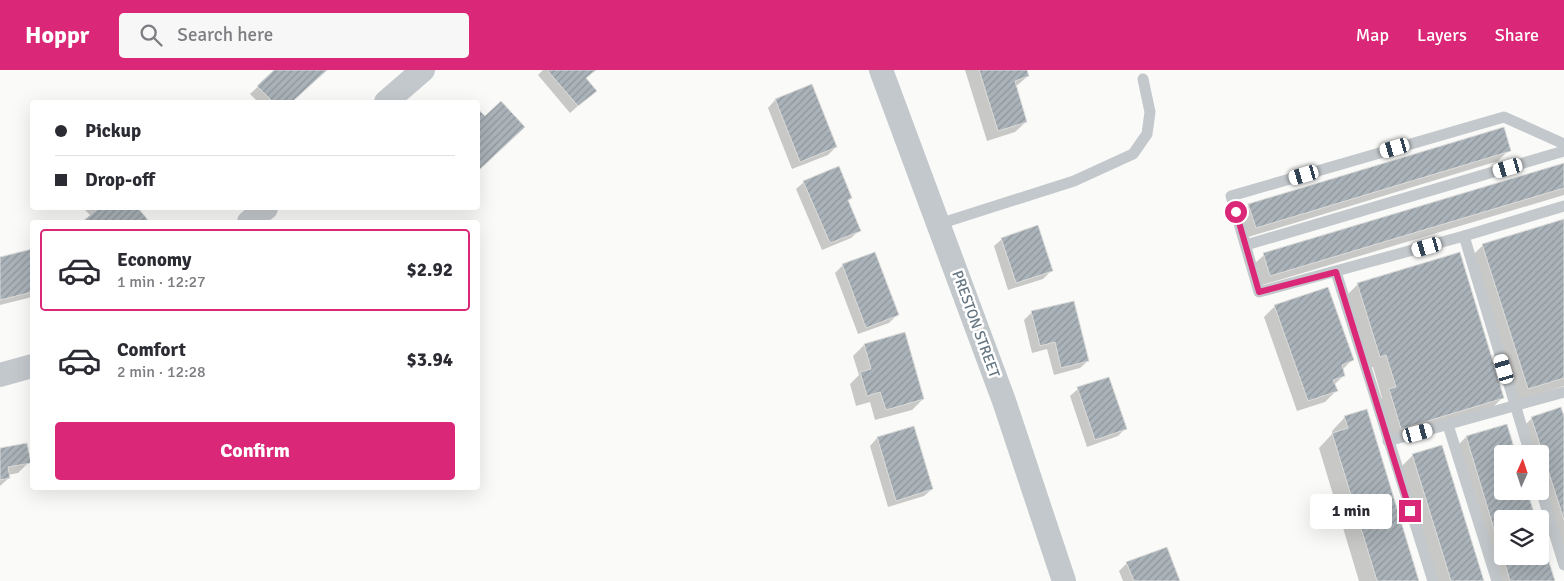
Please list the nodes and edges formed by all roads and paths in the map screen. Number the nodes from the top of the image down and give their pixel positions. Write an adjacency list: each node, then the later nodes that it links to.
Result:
1 (423, 70): 4 (street)
2 (882, 70): 10 (street, PRESTON STREET)
3 (1143, 79): 10 (lane)
4 (388, 100)
5 (1564, 144): 12 (lane)
6 (1564, 151): 12 (lane)
7 (1564, 206): 11 (lane)
8 (263, 210): 9 (street)
9 (251, 220)
10 (939, 224): 23 (street, PRESTON STREET)
11 (1464, 236): 13 (lane); 17 (lane)
12 (1246, 245): 13 (lane)
13 (1336, 272): 19 (lane)
14 (30, 367): 15 (street)
15 (0, 375)
16 (1564, 392): 17 (lane)
17 (1515, 407): 18 (lane); 20 (lane)
18 (1448, 425): 19 (lane); 25 (lane)
19 (1388, 441): 24 (lane)
20 (1527, 445)
21 (1544, 500): 22 (lane)
22 (1564, 565)
23 (1064, 581)
24 (1433, 581)
25 (1497, 581)

